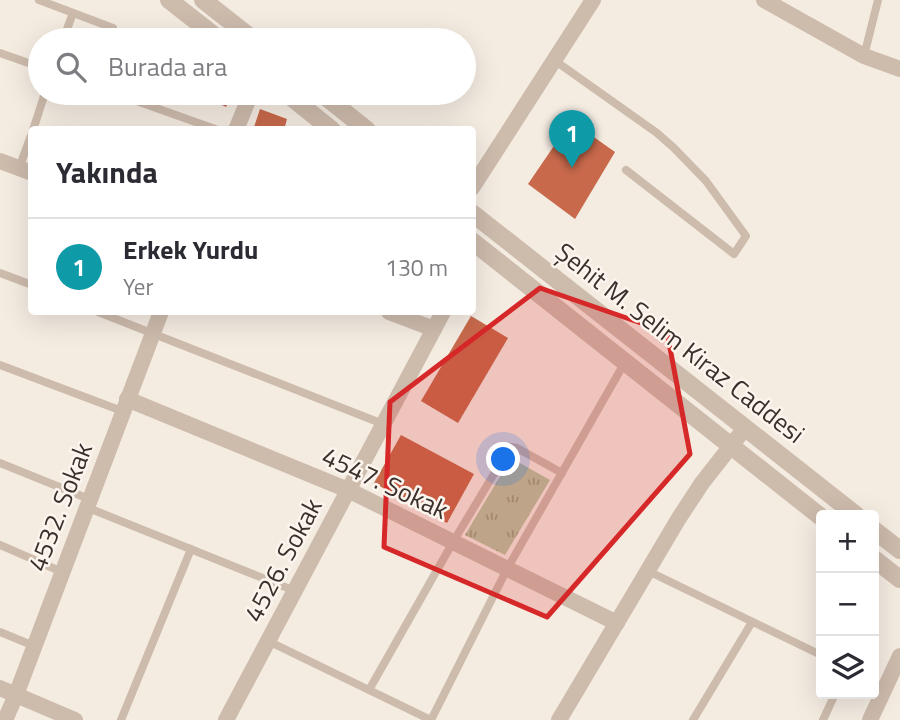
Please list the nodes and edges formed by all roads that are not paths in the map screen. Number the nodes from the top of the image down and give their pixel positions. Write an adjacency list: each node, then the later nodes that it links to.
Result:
1 (39, 0): 8 (lane)
2 (169, 0): 11 (street)
3 (203, 0): 12 (street)
4 (593, 0): 15 (street)
5 (764, 0): 7 (street)
6 (878, 0): 14 (lane)
7 (791, 7): 14 (street)
8 (73, 13): 9 (lane); 10 (lane)
9 (68, 28)
10 (113, 28)
11 (205, 28)
12 (239, 28)
13 (0, 53): 16 (lane)
14 (864, 56): 17 (street)
15 (554, 60): 29 (lane); 31 (street)
16 (28, 63)
17 (900, 69)
18 (41, 105): 23 (lane)
19 (148, 105): 24 (lane)
20 (246, 105): 25 (street)
21 (301, 105): 26 (street)
22 (335, 105): 27 (street)
23 (34, 126)
24 (208, 126)
25 (238, 126)
26 (327, 126)
27 (362, 126)
28 (0, 161): 30 (street)
29 (626, 170)
30 (25, 171)
31 (476, 182)
32 (476, 216): 46 (street, Şehit M. Selim Kiraz Caddesi)
33 (476, 250): 42 (street, Şehit M. Selim Kiraz Caddesi)
34 (0, 273): 35 (lane)
35 (28, 284)
36 (106, 315): 41 (lane)
37 (160, 315): 41 (street, 4532. Sokak)
38 (397, 315): 40 (street)
39 (441, 315): 40 (street, 4526. Sokak)
40 (434, 329): 45 (street, 4526. Sokak)
41 (152, 333): 44 (street, 4532. Sokak); 45 (lane)
42 (626, 362): 47 (street, Şehit M. Selim Kiraz Caddesi); 49 (lane)
43 (0, 365): 44 (lane, 4547. Sokak)
44 (125, 405): 50 (street, 4547. Sokak); 51 (street, 4532. Sokak)
45 (383, 424): 50 (street, 4526. Sokak)
46 (745, 428): 47 (street); 52 (street, Şehit M. Selim Kiraz Caddesi)
47 (731, 445): 53 (street, Şehit M. Selim Kiraz Caddesi); 61 (street)
48 (0, 463): 51 (lane)
49 (562, 473): 55 (lane); 60 (lane)
50 (348, 490): 55 (street, 4547. Sokak); 64 (street, 4526. Sokak)
51 (88, 503): 57 (lane); 62 (street, 4532. Sokak)
52 (850, 510)
53 (816, 513)
54 (879, 534): 58 (street)
55 (453, 542): 60 (street, 4547. Sokak); 74 (lane)
56 (0, 545): 62 (lane)
57 (191, 549): 64 (lane); 79 (lane)
58 (900, 550)
59 (879, 563): 63 (street)
60 (507, 569): 66 (street, 4547. Sokak); 81 (lane)
61 (648, 571): 65 (lane); 66 (street)
62 (62, 572): 69 (street, 4532. Sokak)
63 (900, 579)
64 (295, 591): 68 (street, 4526. Sokak)
65 (752, 622): 70 (lane); 83 (lane)
66 (617, 623): 82 (street)
67 (0, 632): 69 (lane)
68 (268, 641): 74 (lane); 80 (street, 4526. Sokak)
69 (34, 646): 75 (street, 4532. Sokak)
70 (816, 653)
71 (900, 656): 72 (street)
72 (880, 683): 85 (street)
73 (0, 688): 75 (street)
74 (369, 690): 81 (lane)
75 (16, 695): 77 (street, 4532. Sokak); 78 (street)
76 (832, 699): 84 (lane)
77 (5, 720)
78 (75, 720)
79 (121, 720)
80 (226, 720)
81 (431, 720)
82 (559, 720)
83 (693, 720)
84 (822, 720)
85 (870, 720)

